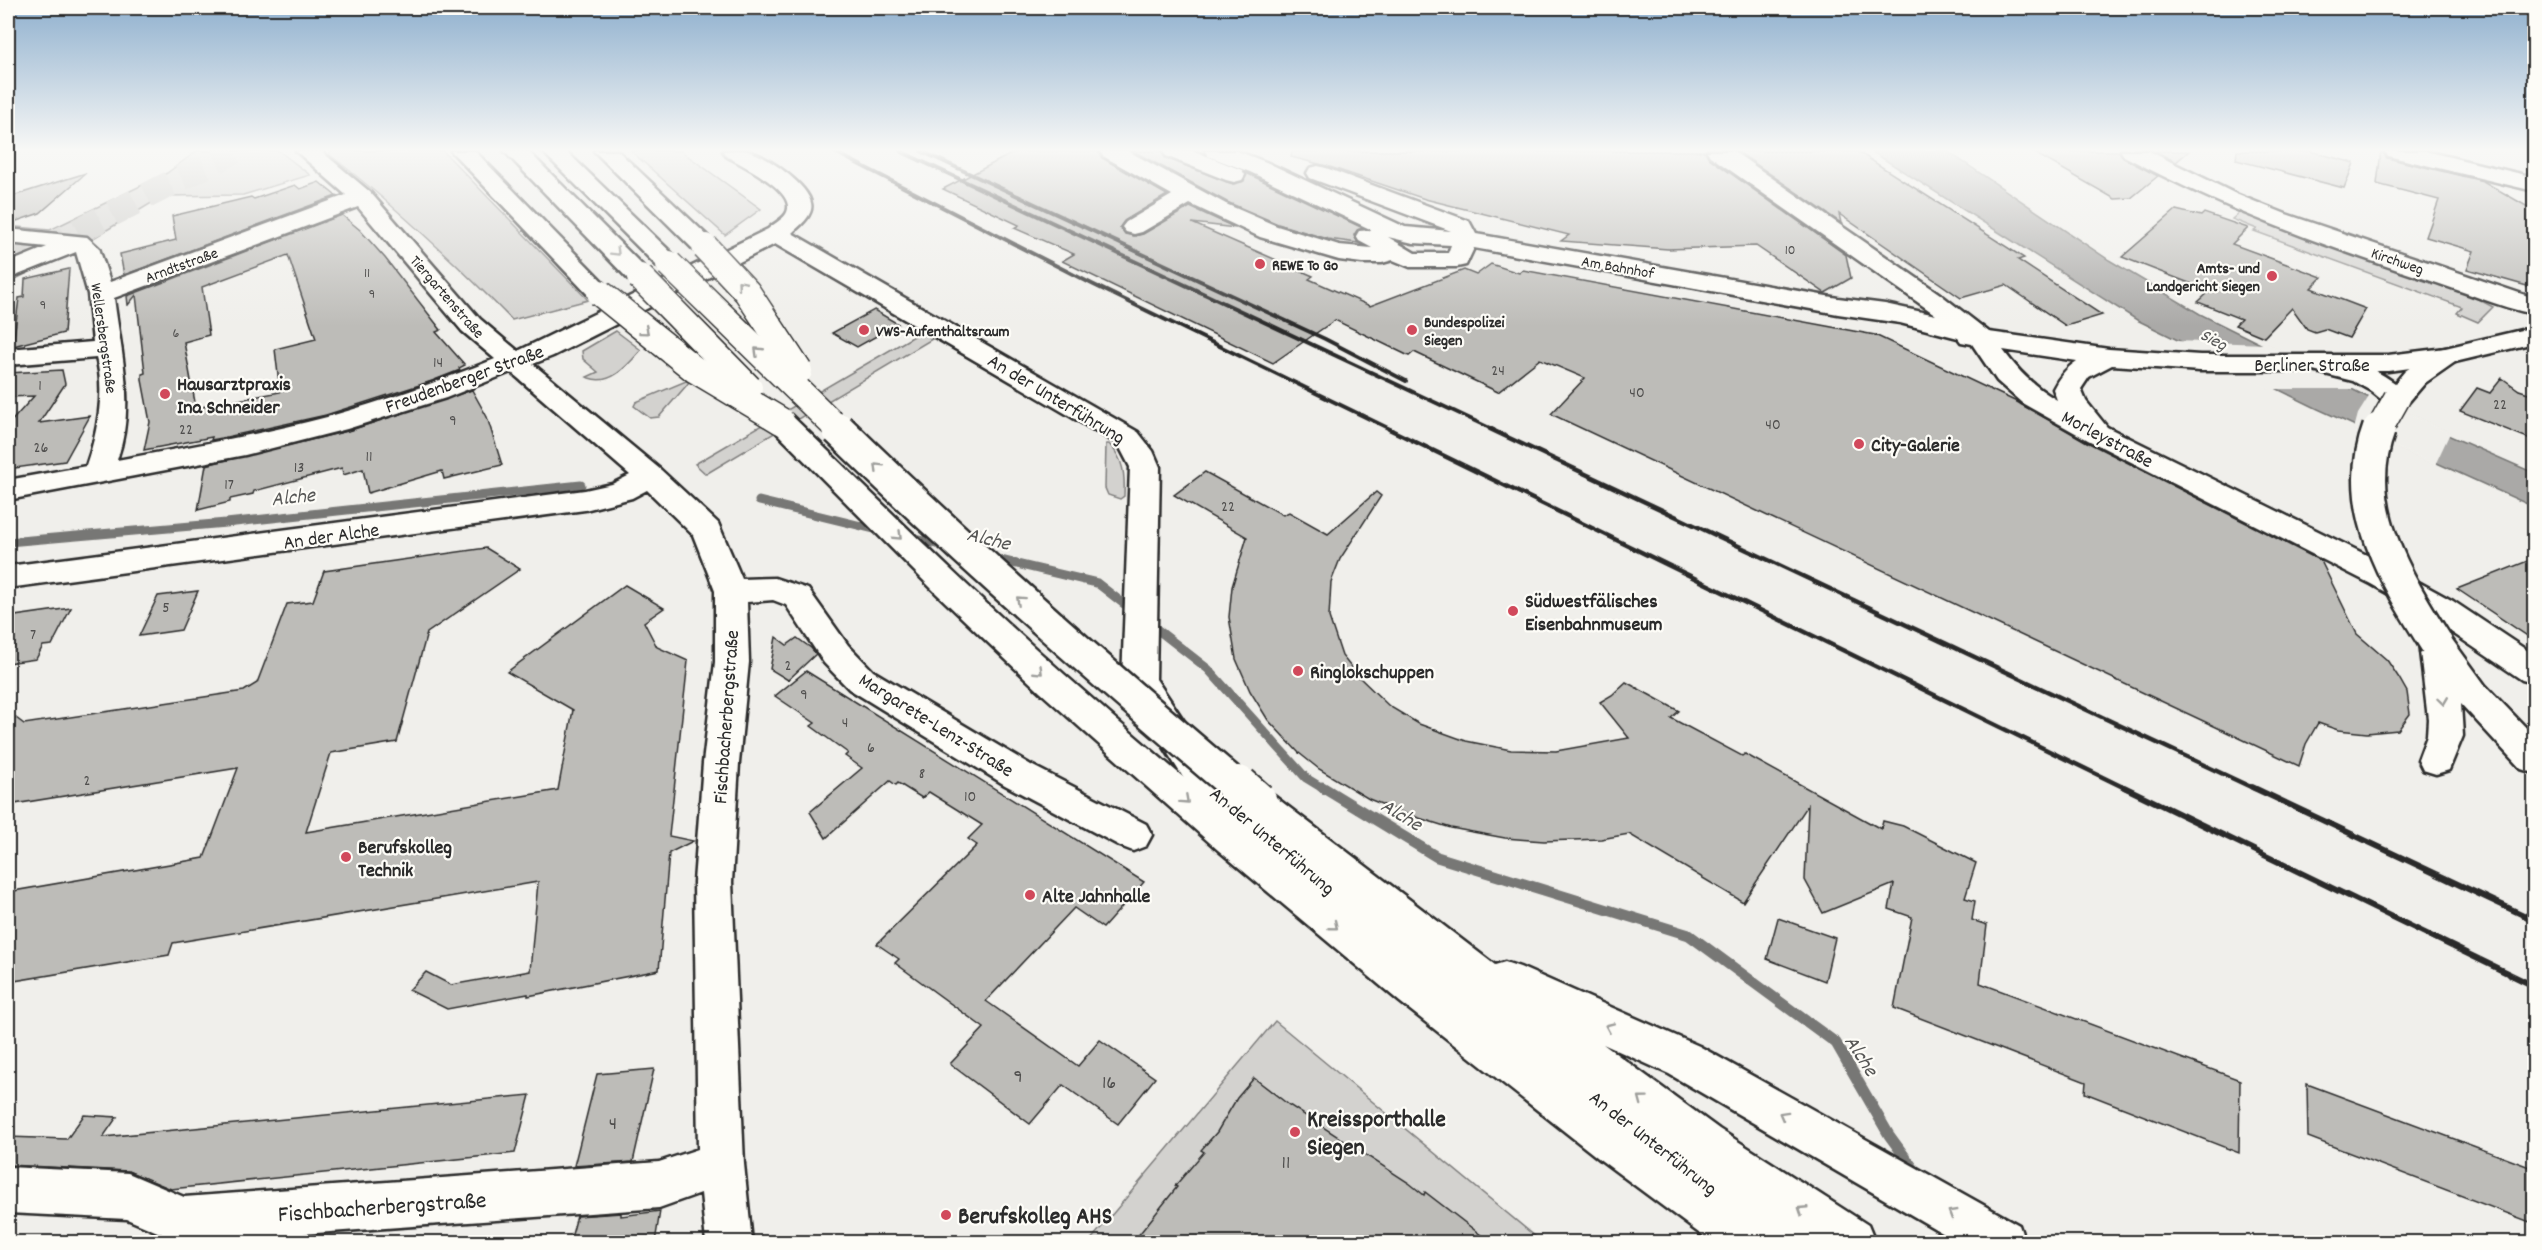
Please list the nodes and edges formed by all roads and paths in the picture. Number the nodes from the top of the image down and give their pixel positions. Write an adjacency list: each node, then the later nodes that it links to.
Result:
1 (329, 209): 23 (main road, Arndtstraße)
2 (373, 209): 31 (main road, Tiergartenstraße)
3 (519, 209): 35 (main road, one-way to 35, bridge)
4 (573, 209): 35 (main road, one-way to 35, bridge)
5 (613, 209): 34 (main road, one-way to 5, bridge)
6 (666, 209): 34 (main road, one-way to 6, bridge)
7 (800, 209): 16 (main road, Freudenberger Straße)
8 (1152, 209): 15 (main road)
9 (1227, 209): 19 (main road)
10 (1279, 209): 19 (main road)
11 (1332, 209): 19 (main road)
12 (1417, 209): 20 (main road)
13 (1802, 209): 26 (main road, Morleystraße)
14 (2255, 209): 24 (main road, Kirchweg)
15 (1134, 227)
16 (776, 234): 31 (main road, Freudenberger Straße); 54 (main road, An der Unterführung)
17 (8, 236): 18 (main road)
18 (78, 242): 22 (main road); 23 (main road, Wellersbergstraße)
19 (1387, 243): 20 (main road)
20 (1464, 245): 21 (main road); 26 (main road, Am Bahnhof)
21 (1548, 263)
22 (8, 272)
23 (101, 294): 27 (main road, Wellersbergstraße)
24 (2535, 306)
25 (2535, 335): 28 (main road, Berliner Straße)
26 (1980, 337): 30 (main road, Berliner Straße); 36 (main road, Morleystraße)
27 (107, 349): 29 (main road); 37 (main road, Wellersbergstraße)
28 (2446, 356): 32 (main road, Berliner Straße); 33 (main road)
29 (8, 357)
30 (2109, 357): 32 (main road, Berliner Straße); 36 (main road)
31 (514, 361): 37 (main road, Freudenberger Straße); 38 (main road, Fischbacherbergstraße)
32 (2323, 365): 33 (main road)
33 (2397, 398): 42 (main road, bridge)
34 (831, 420): 47 (main road, one-way to 34, bridge)
35 (781, 421): 50 (main road, one-way to 50)
36 (2098, 434): 43 (main road, Morleystraße)
37 (98, 473): 39 (main road, Freudenberger Straße)
38 (651, 477): 40 (main road, An der Alche); 41 (main road, Fischbacherbergstraße)
39 (8, 490)
40 (8, 577)
41 (731, 591): 46 (main road, Margarete-Lenz-Straße); 48 (main road, Fischbacherbergstraße)
42 (2436, 643): 44 (main road); 45 (main road, one-way to 45)
43 (2535, 671)
44 (2535, 759)
45 (2436, 760)
46 (1133, 835)
47 (1451, 956): 55 (main road, one-way to 47); 56 (main road, one-way to 47)
48 (721, 1164): 49 (main road, Fischbacherbergstraße); 51 (main road, Fischbacherbergstraße)
49 (8, 1190)
50 (1686, 1198): 52 (main road); 53 (main road)
51 (729, 1242)
52 (1727, 1242)
53 (1750, 1242)
54 (1783, 1242)
55 (1851, 1242)
56 (2002, 1242)

